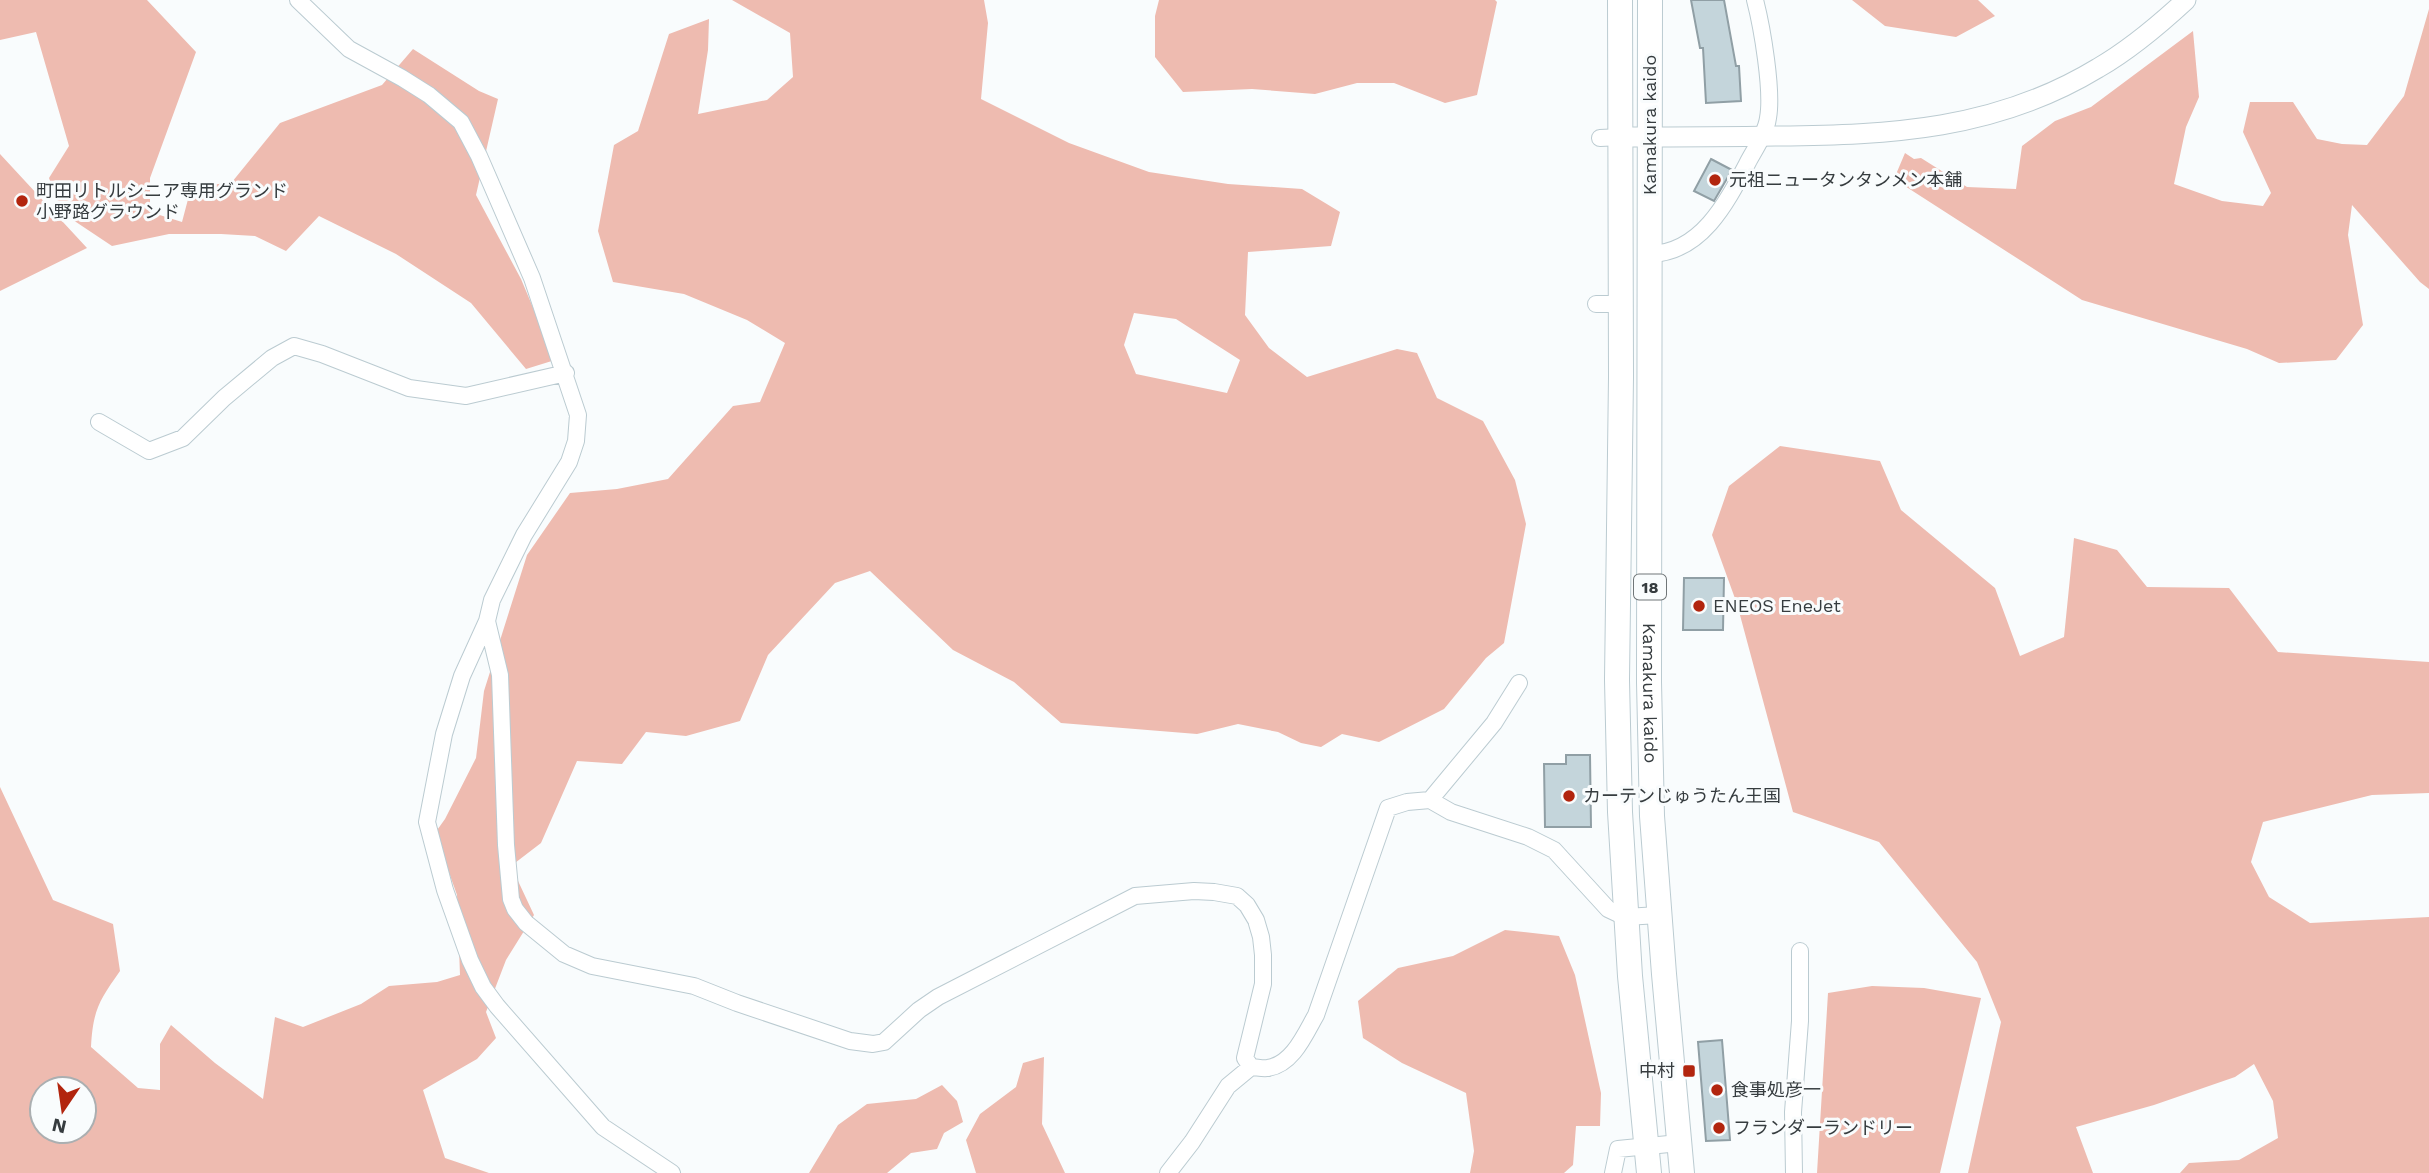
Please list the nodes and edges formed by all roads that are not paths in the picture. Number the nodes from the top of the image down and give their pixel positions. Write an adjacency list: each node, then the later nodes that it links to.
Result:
1 (298, 0): 12 (street)
2 (1620, 0): 8 (main road, Kamakura kaido / 18)
3 (1650, 0): 7 (main road, Kamakura kaido / 18)
4 (1755, 0): 6 (street)
5 (2186, 0): 6 (street)
6 (1761, 136): 7 (street); 9 (street)
7 (1650, 137): 8 (street); 9 (main road, Kamakura kaido / 18)
8 (1610, 138): 11 (main road, Kamakura kaido / 18)
9 (1651, 254): 17 (main road, Kamakura kaido / 18)
10 (1596, 304): 11 (street)
11 (1621, 304): 18 (main road, Kamakura kaido / 18)
12 (566, 373): 13 (street); 14 (street)
13 (99, 422)
14 (487, 621): 20 (street); 23 (street)
15 (1519, 683): 16 (street)
16 (1430, 800): 18 (street); 20 (street)
17 (1659, 915): 18 (street); 21 (main road, Kamakura kaido / 18)
18 (1625, 917): 22 (main road, Kamakura kaido / 18)
19 (1800, 951): 28 (street)
20 (1251, 1067): 24 (street)
21 (1679, 1143): 22 (street); 27 (main road, Kamakura kaido / 18)
22 (1646, 1146): 25 (street); 26 (main road, Kamakura kaido / 18)
23 (672, 1173)
24 (1168, 1173)
25 (1613, 1173)
26 (1649, 1173)
27 (1682, 1173)
28 (1794, 1173)

